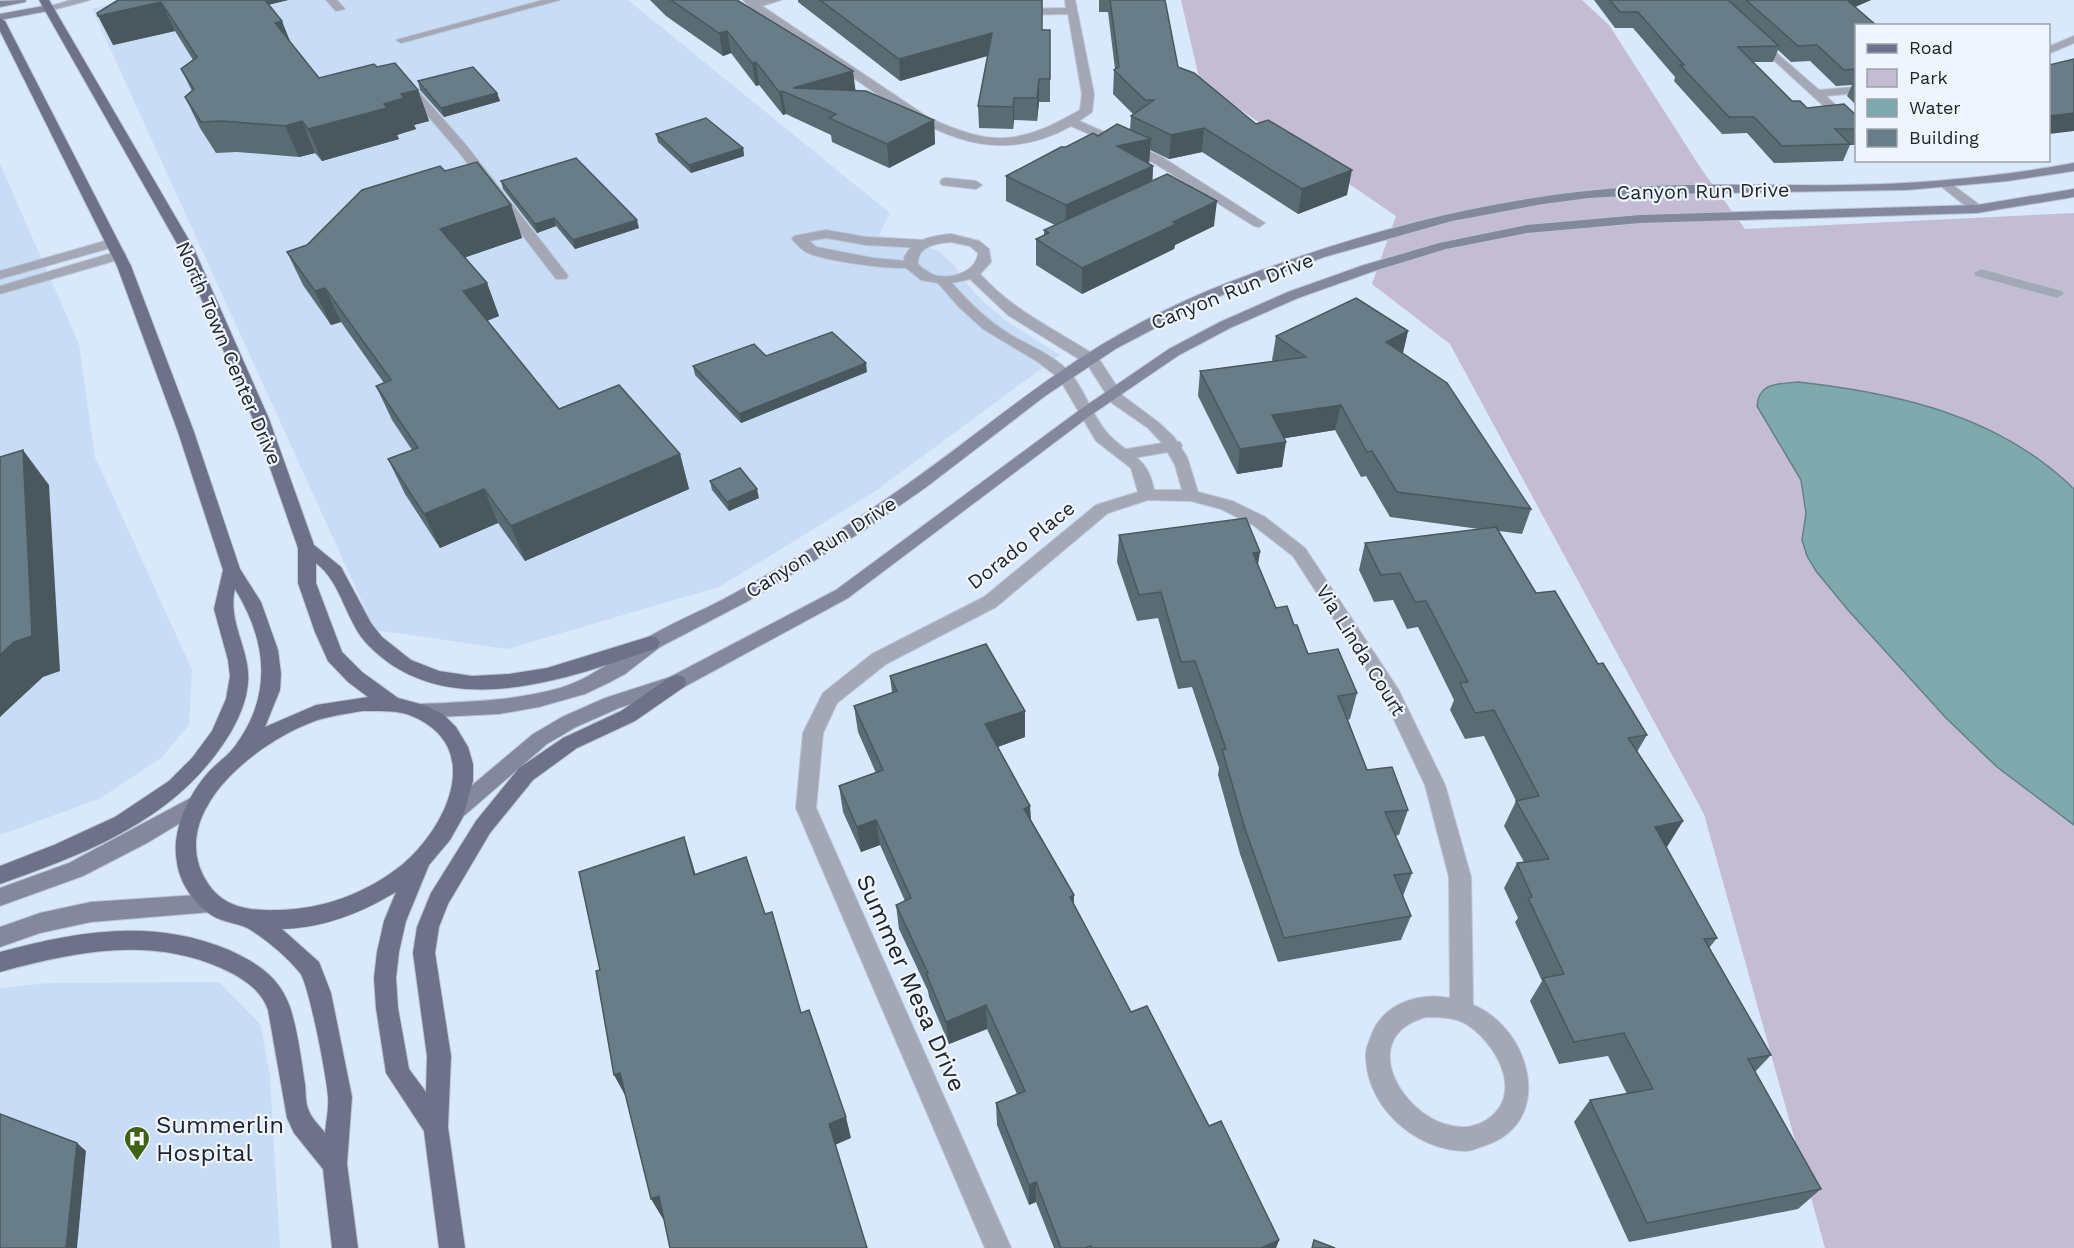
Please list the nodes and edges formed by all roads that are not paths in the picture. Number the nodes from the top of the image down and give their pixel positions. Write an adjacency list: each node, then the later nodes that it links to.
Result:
1 (21, 0): 7 (street)
2 (85, 0): 8 (street)
3 (331, 0): 10 (street)
4 (555, 0): 15 (street)
5 (776, 0): 6 (street)
6 (751, 3): 20 (street)
7 (0, 4)
8 (46, 4): 12 (street); 47 (main road, North Town Center Drive)
9 (1071, 5): 11 (street); 20 (street)
10 (340, 9)
11 (1005, 13)
12 (0, 19): 30 (main road)
13 (1748, 31): 19 (street)
14 (2074, 39): 16 (street)
15 (401, 40)
16 (2050, 51)
17 (402, 79): 35 (street)
18 (1855, 90): 19 (street)
19 (1817, 94): 21 (street)
20 (1072, 122): 28 (street)
21 (1855, 128)
22 (2074, 167): 24 (street, Canyon Run Drive)
23 (946, 182): 25 (street)
24 (1946, 184): 27 (street); 39 (street, Canyon Run Drive)
25 (976, 185)
26 (2074, 193): 27 (street, Canyon Run Drive)
27 (1977, 209): 41 (street, Canyon Run Drive)
28 (1259, 223)
29 (923, 244): 31 (street); 31 (street); 33 (street)
30 (116, 249): 34 (street); 37 (street); 48 (main road)
31 (911, 265): 36 (street)
32 (1981, 273): 38 (street)
33 (973, 274): 36 (street); 39 (street)
34 (0, 275)
35 (561, 276)
36 (942, 280): 40 (street)
37 (0, 290)
38 (2057, 294)
39 (1091, 358): 40 (street, Canyon Run Drive); 41 (street)
40 (1065, 375): 42 (street); 49 (street, Canyon Run Drive)
41 (1112, 394): 42 (street, Canyon Run Drive); 43 (street)
42 (1086, 412): 44 (street); 50 (street, Canyon Run Drive)
43 (1174, 446): 44 (street); 46 (street)
44 (1127, 454): 45 (street)
45 (1147, 495): 46 (street, Dorado Place); 53 (street, Dorado Place)
46 (1191, 496): 64 (street, Via Linda Court)
47 (307, 548): 49 (main road); 51 (main road, North Town Center Drive)
48 (232, 570): 54 (main road); 58 (main road)
49 (651, 643): 52 (street, Canyon Run Drive)
50 (676, 682): 56 (street, Canyon Run Drive); 65 (main road)
51 (392, 704): 52 (main road); 54 (main road)
52 (418, 711): 56 (main road)
53 (813, 733): 69 (street, Summer Mesa Drive)
54 (242, 752): 55 (main road)
55 (200, 801): 59 (street); 60 (main road)
56 (458, 809): 57 (main road)
57 (421, 860): 61 (main road); 65 (main road)
58 (0, 875)
59 (0, 897)
60 (211, 903): 61 (main road); 62 (street)
61 (254, 920): 66 (main road)
62 (0, 937)
63 (0, 962): 66 (main road)
64 (1462, 1011): 64 (street)
65 (436, 1127): 68 (main road)
66 (335, 1164): 67 (main road)
67 (345, 1248)
68 (452, 1248)
69 (998, 1248)

